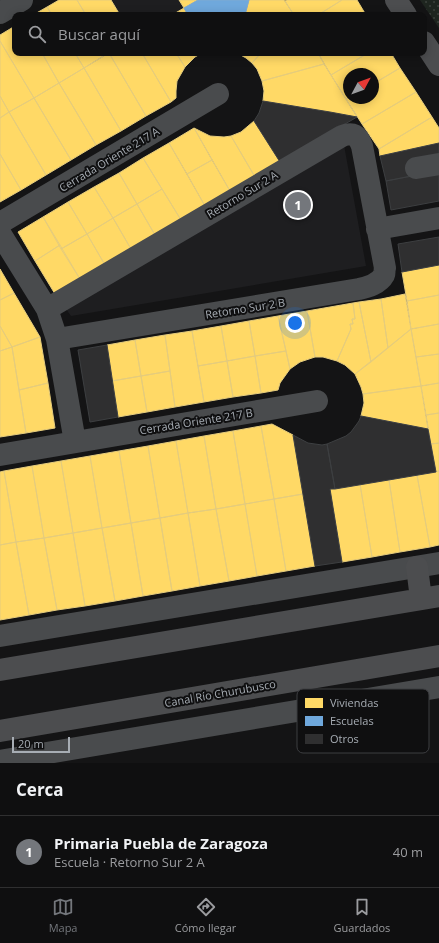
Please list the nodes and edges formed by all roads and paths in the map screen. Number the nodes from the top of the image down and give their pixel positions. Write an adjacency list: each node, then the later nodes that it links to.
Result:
1 (22, 0): 4 (street)
2 (396, 0): 3 (main road)
3 (404, 12)
4 (0, 13)
5 (427, 47): 6 (main road)
6 (439, 65)
7 (218, 94): 11 (street, Cerrada Oriente 217 A)
8 (439, 164): 9 (street)
9 (416, 168)
10 (439, 218): 12 (street)
11 (0, 223)
12 (377, 229): 14 (street, Retorno Sur 2 A); 15 (street, Retorno Sur 2 B)
13 (0, 233): 14 (street)
14 (47, 310): 15 (street)
15 (57, 339): 17 (street)
16 (317, 401): 17 (street, Cerrada Oriente 217 B)
17 (75, 442): 18 (street, Cerrada Oriente 217 B)
18 (0, 454)
19 (439, 563): 20 (street)
20 (417, 567): 21 (main road); 22 (street)
21 (430, 598): 24 (main road)
22 (0, 636)
23 (439, 656): 28 (main road, Canal Río Churubusco)
24 (0, 670)
25 (439, 687): 26 (street)
26 (427, 689)
27 (297, 711): 29 (street)
28 (0, 731)
29 (0, 761)

